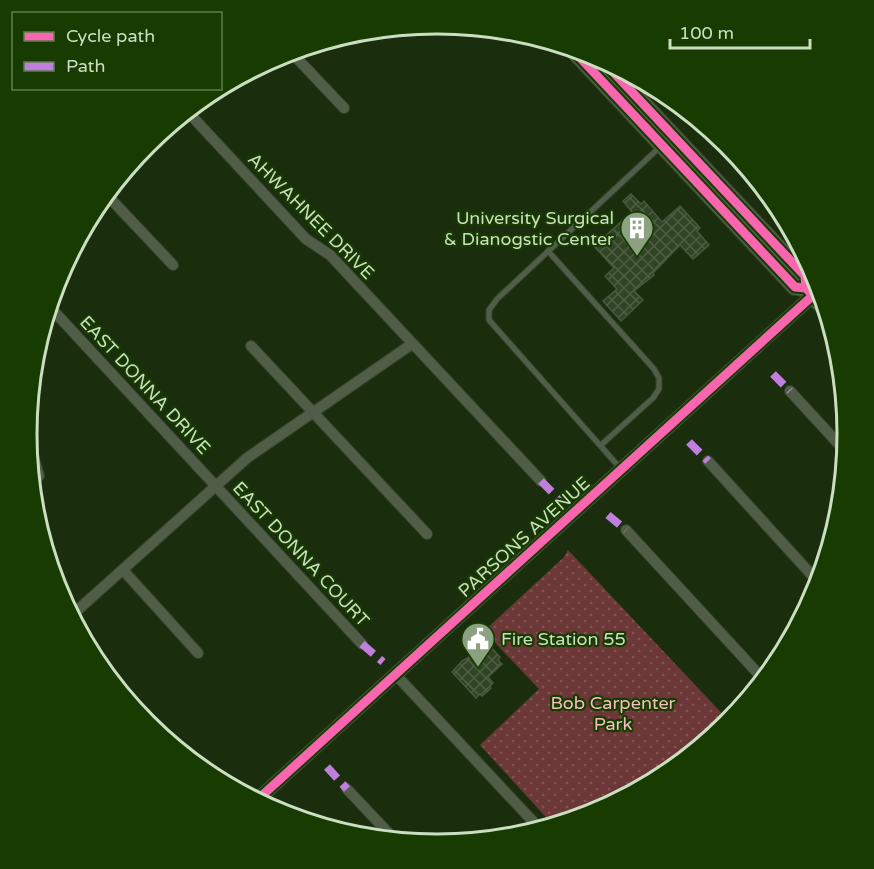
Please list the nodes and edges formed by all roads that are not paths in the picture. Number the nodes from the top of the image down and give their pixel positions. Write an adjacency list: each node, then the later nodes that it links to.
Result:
1 (298, 60): 4 (street)
2 (586, 63): 6 (main road)
3 (620, 79): 10 (main road)
4 (344, 108)
5 (193, 117): 14 (street, AHWAHNEE DRIVE)
6 (662, 144): 8 (lane); 11 (main road)
7 (112, 201): 9 (street)
8 (548, 251): 19 (lane); 19 (lane)
9 (173, 265)
10 (804, 275)
11 (810, 290)
12 (811, 293): 21 (street, PARSONS AVENUE)
13 (56, 313): 23 (street, EAST DONNA DRIVE)
14 (412, 344): 17 (street); 22 (street, AHWAHNEE DRIVE)
15 (252, 346): 17 (street)
16 (790, 391): 18 (street)
17 (315, 412): 23 (street); 25 (street)
18 (837, 442)
19 (601, 445): 21 (lane)
20 (708, 461): 27 (street)
21 (622, 470): 32 (street, PARSONS AVENUE)
22 (542, 481)
23 (216, 486): 26 (street); 29 (street, EAST DONNA COURT)
24 (626, 530): 31 (street)
25 (427, 534)
26 (123, 570): 28 (street); 30 (street)
27 (812, 575)
28 (78, 610)
29 (362, 644)
30 (198, 653)
31 (758, 673)
32 (396, 675): 34 (street, PARSONS AVENUE); 35 (street)
33 (347, 789): 36 (street)
34 (263, 794)
35 (534, 823)
36 (387, 831)

